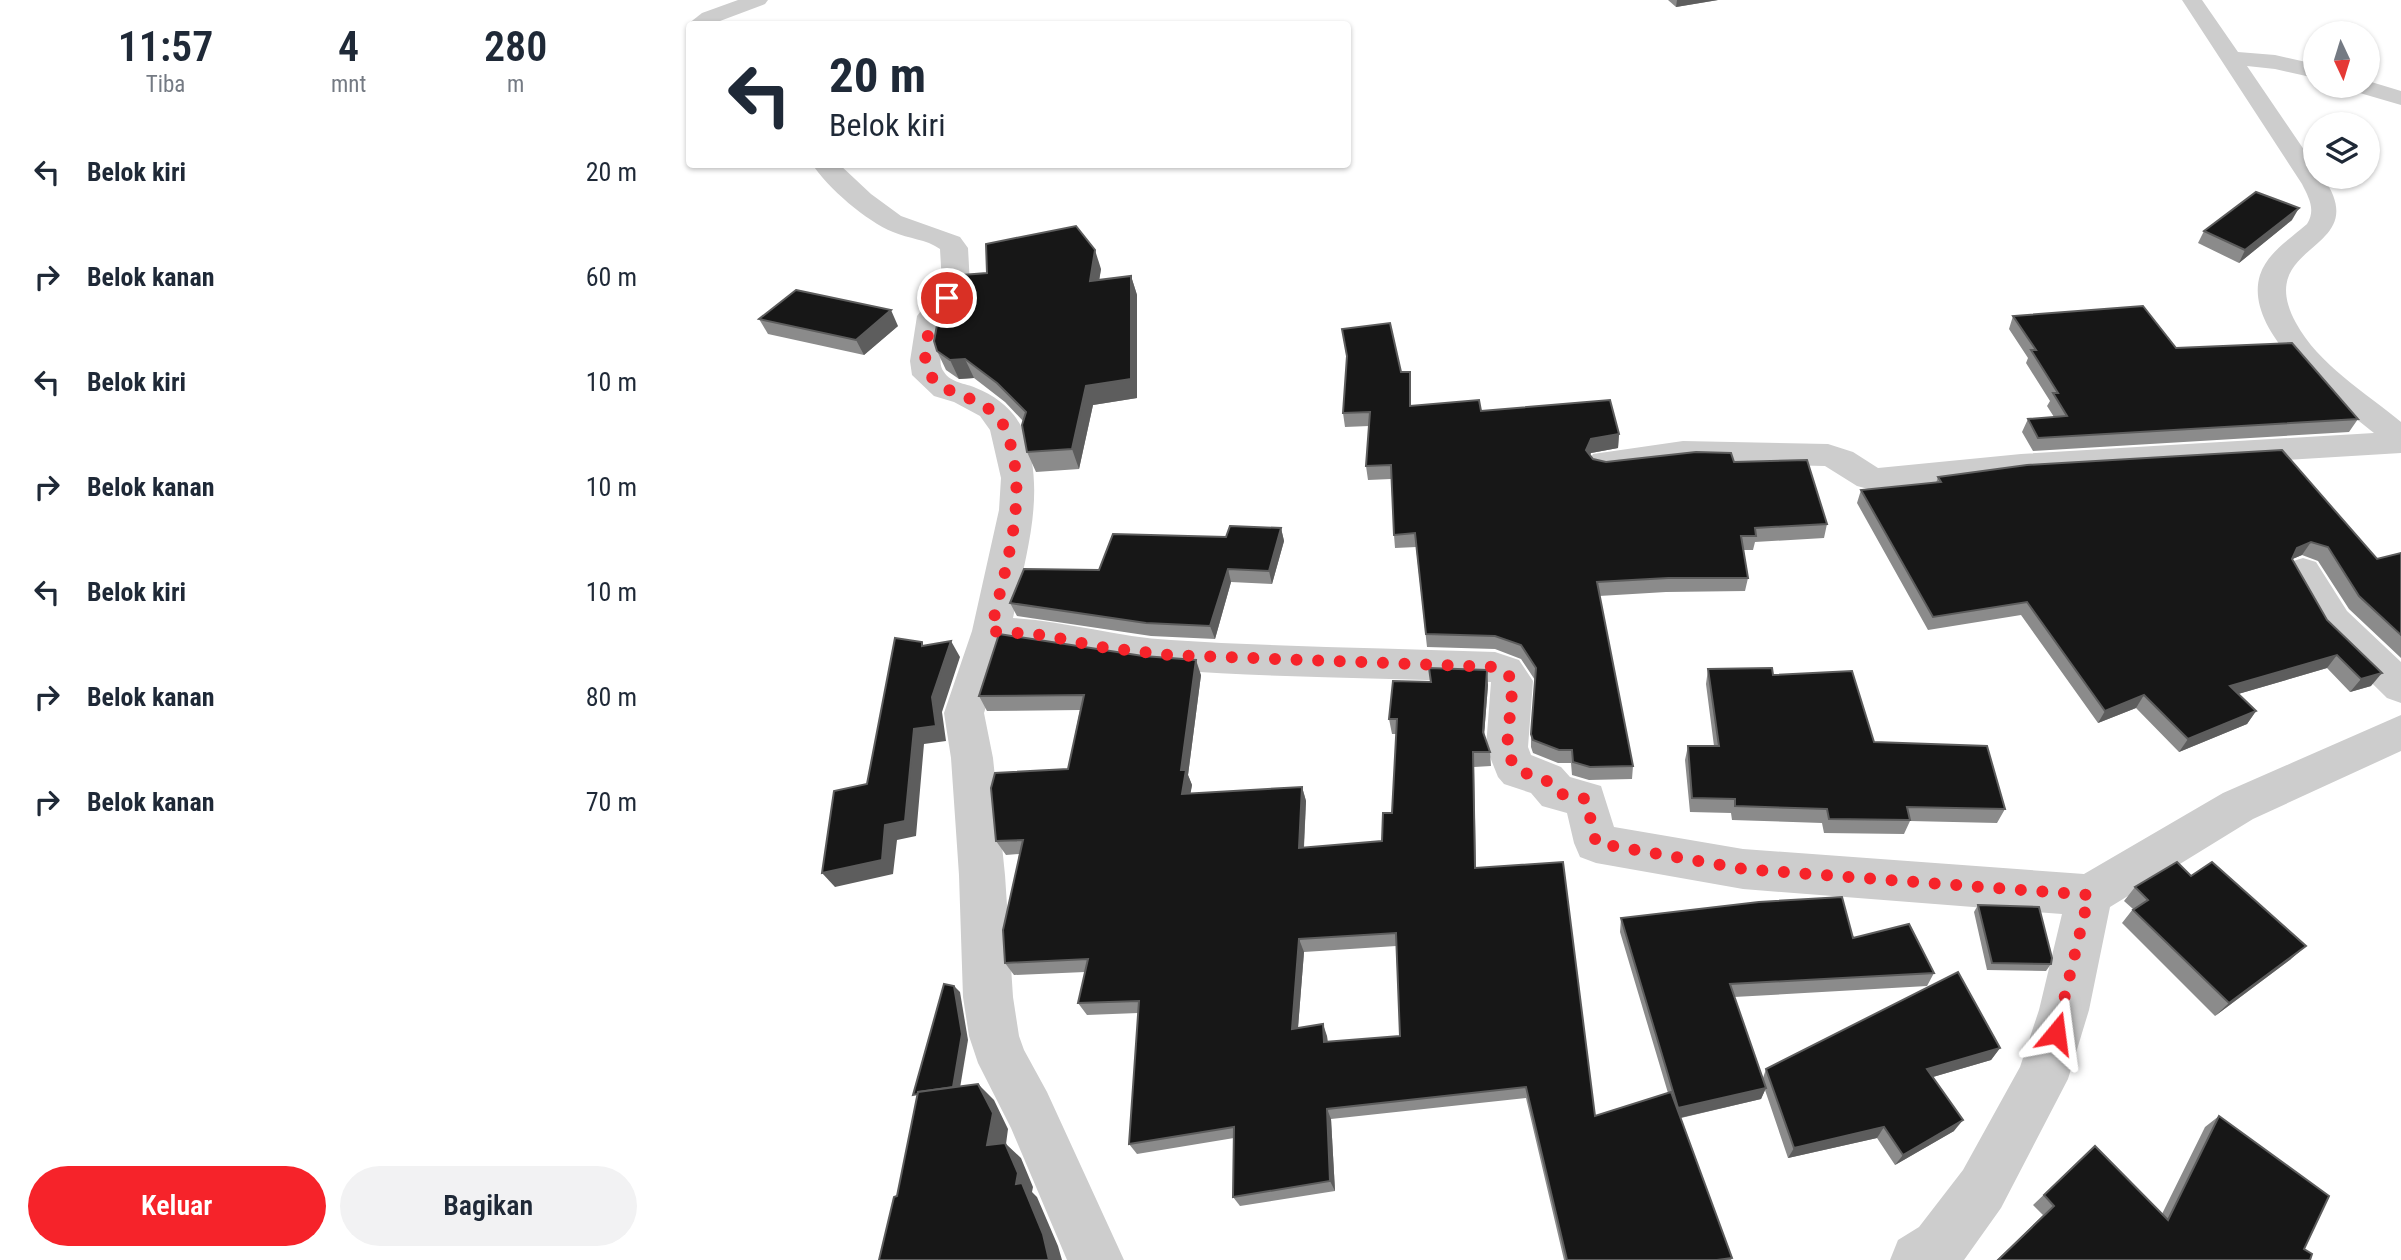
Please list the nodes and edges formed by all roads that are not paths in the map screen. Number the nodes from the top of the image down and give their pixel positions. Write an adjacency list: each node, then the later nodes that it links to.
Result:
1 (758, 0): 3 (street)
2 (2192, 0): 4 (street)
3 (703, 21)
4 (2232, 58): 5 (street); 9 (street)
5 (2303, 68)
6 (2380, 92): 7 (street)
7 (2401, 98)
8 (828, 168): 12 (street)
9 (2401, 441): 10 (street)
10 (1605, 462)
11 (2303, 571): 13 (street)
12 (991, 631): 15 (street); 16 (street)
13 (2401, 687)
14 (2401, 732): 15 (street)
15 (2089, 895): 17 (street)
16 (1096, 1260)
17 (1918, 1260)

